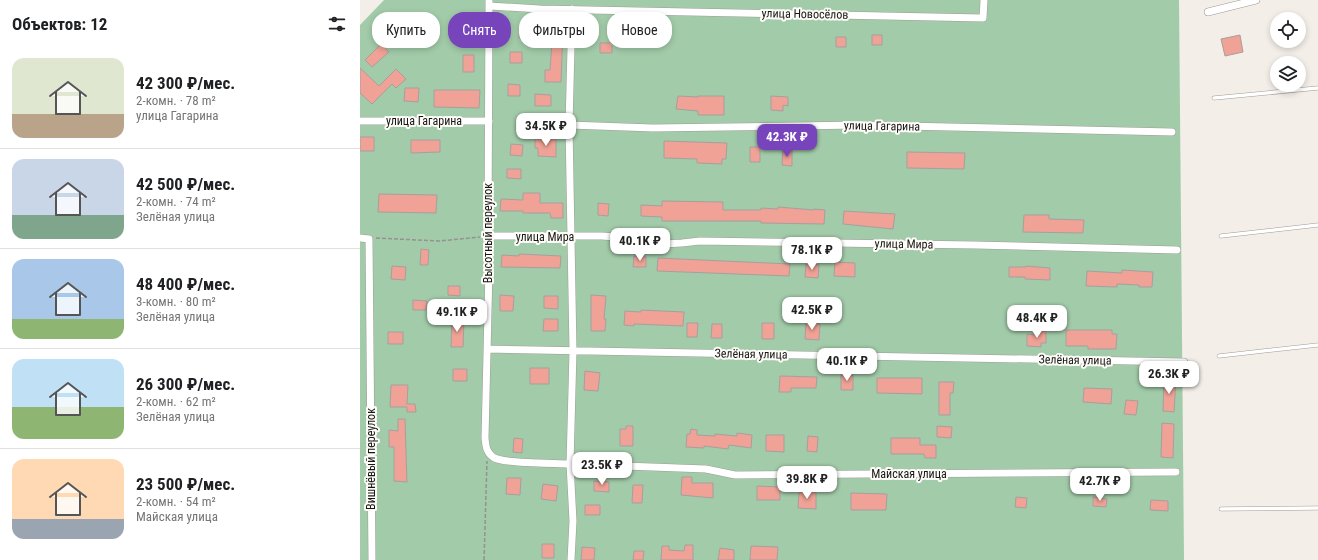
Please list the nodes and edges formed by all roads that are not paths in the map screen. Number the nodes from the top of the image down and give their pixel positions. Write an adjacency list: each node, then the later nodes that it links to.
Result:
1 (984, 0): 4 (street, улица Новосёлов)
2 (1256, 0): 5 (street)
3 (489, 3): 4 (street, улица Новосёлов); 9 (street, Высотный переулок)
4 (572, 9): 10 (street)
5 (1208, 12)
6 (1318, 88): 7 (lane)
7 (1214, 98)
8 (360, 121): 9 (street, улица Гагарина)
9 (489, 121): 13 (street, Высотный переулок)
10 (569, 125): 11 (street, улица Гагарина); 15 (street)
11 (1172, 132)
12 (1318, 225): 14 (lane)
13 (488, 236): 15 (street, улица Мира); 19 (street, Высотный переулок)
14 (1221, 236)
15 (571, 237): 17 (street, улица Мира); 20 (street)
16 (360, 238): 27 (street, Вишнёвый переулок)
17 (1177, 250)
18 (1318, 345): 21 (lane)
19 (487, 349): 20 (street, Зелёная улица); 23 (street, Высотный переулок)
20 (574, 351): 22 (street, Зелёная улица); 23 (street)
21 (1219, 356)
22 (1184, 362)
23 (570, 464): 24 (street, Майская улица); 28 (street)
24 (1176, 472)
25 (1318, 508): 26 (lane)
26 (1222, 509)
27 (372, 560)
28 (571, 560)

